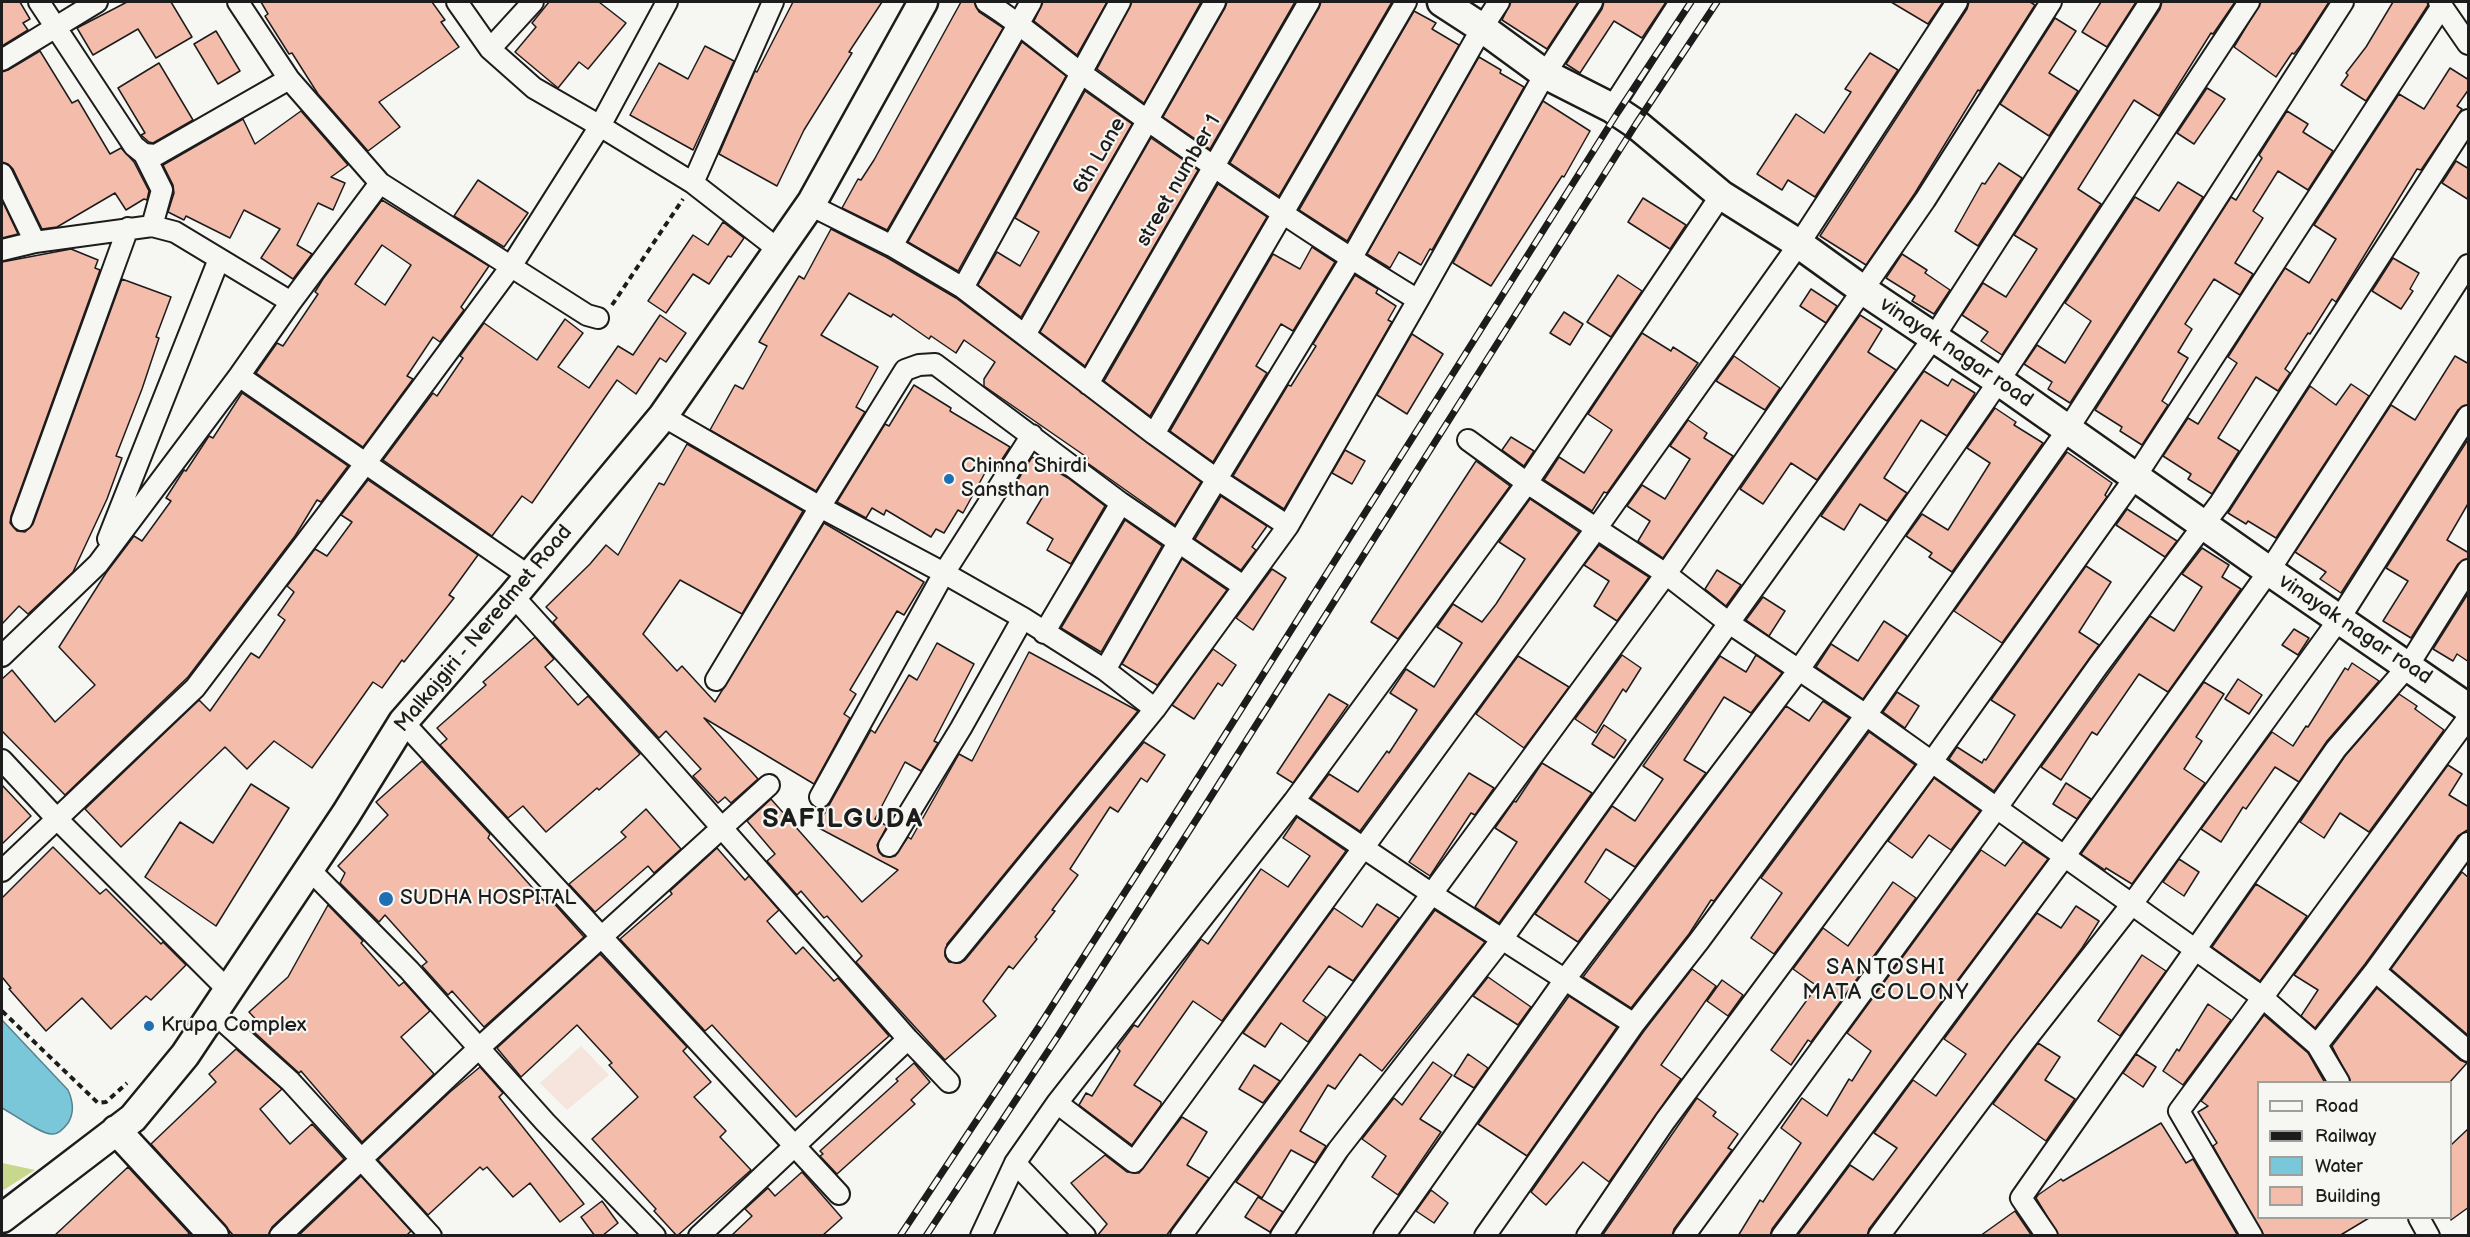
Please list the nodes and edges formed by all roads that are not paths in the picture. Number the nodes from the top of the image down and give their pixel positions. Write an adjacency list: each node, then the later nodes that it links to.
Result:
1 (39, 2): 26 (street)
2 (98, 2): 26 (street)
3 (238, 2): 33 (street)
4 (457, 2): 29 (street)
5 (533, 2): 29 (street)
6 (667, 2): 37 (street)
7 (773, 2): 42 (street)
8 (923, 2): 44 (main road, Malkajgiri - Neredmet Road)
9 (986, 2): 25 (street)
10 (1031, 2): 25 (street)
11 (1120, 2): 31 (street)
12 (1215, 2): 35 (street, 6th Lane)
13 (1309, 2): 39 (street, street number 1)
14 (1406, 2): 45 (street)
15 (1442, 2): 27 (main road, vinayak nagar road)
16 (1499, 2): 27 (street)
17 (1592, 2): 32 (street)
18 (1680, 2): 34 (street)
19 (1957, 2): 49 (street)
20 (2051, 2): 58 (street)
21 (2150, 2): 63 (street)
22 (2249, 2): 65 (street)
23 (2343, 2): 69 (street)
24 (2440, 4): 28 (street); 74 (street)
25 (1020, 23): 31 (street); 50 (street)
26 (56, 26): 30 (street); 38 (street)
27 (1482, 28): 32 (main road, vinayak nagar road); 53 (street)
28 (2469, 44)
29 (490, 49): 37 (street)
30 (2, 60)
31 (1080, 72): 35 (street); 57 (street)
32 (1545, 74): 34 (main road, vinayak nagar road); 59 (street)
33 (289, 79): 38 (street); 41 (street)
34 (1612, 108): 43 (main road, vinayak nagar road)
35 (1148, 119): 39 (street); 62 (street, 6th Lane)
36 (2469, 120): 80 (street)
37 (600, 126): 42 (street); 56 (street)
38 (144, 154): 46 (street)
39 (1215, 167): 45 (street); 66 (street, street number 1)
40 (2, 174): 48 (street)
41 (380, 183): 56 (street); 60 (street)
42 (693, 183): 52 (street)
43 (1721, 195): 49 (main road, vinayak nagar road); 76 (street)
44 (810, 204): 50 (street); 52 (main road, Malkajgiri - Neredmet Road)
45 (1282, 212): 53 (street); 70 (street)
46 (152, 226): 47 (street); 54 (street)
47 (128, 228): 48 (street); 79 (street)
48 (35, 242): 51 (street)
49 (1798, 244): 58 (main road, vinayak nagar road); 82 (street)
50 (892, 246): 57 (street)
51 (2, 250)
52 (778, 250): 67 (main road, Malkajgiri - Neredmet Road)
53 (1351, 259): 59 (street); 75 (street)
54 (219, 260): 60 (street); 84 (street)
55 (2469, 264): 86 (street)
56 (510, 268): 61 (street); 73 (street)
57 (963, 288): 62 (street)
58 (1863, 290): 63 (main road, vinayak nagar road); 88 (street)
59 (1418, 300): 81 (street)
60 (291, 302): 64 (street)
61 (598, 318)
62 (1025, 334): 66 (street)
63 (1934, 337): 65 (main road, vinayak nagar road); 93 (street)
64 (239, 376): 73 (street); 84 (street)
65 (1999, 381): 69 (main road, vinayak nagar road); 98 (street)
66 (1088, 384): 70 (street)
67 (663, 416): 78 (street); 89 (main road, Malkajgiri - Neredmet Road)
68 (2469, 416): 92 (street)
69 (2068, 429): 74 (main road, vinayak nagar road); 102 (street)
70 (1154, 434): 75 (street)
71 (1032, 435): 77 (street); 78 (street); 87 (street)
72 (1468, 440): 76 (street)
73 (365, 464): 89 (street); 111 (street)
74 (2136, 476): 80 (main road, vinayak nagar road); 106 (street)
75 (1218, 480): 81 (street); 83 (street)
76 (1527, 483): 82 (street); 109 (street)
77 (1121, 503): 83 (street); 94 (street)
78 (820, 507): 87 (street); 99 (street)
79 (22, 520)
80 (2203, 525): 86 (main road, vinayak nagar road); 110 (street)
81 (1288, 526): 90 (street)
82 (1596, 529): 88 (street); 114 (street)
83 (1179, 541): 90 (street); 97 (street)
84 (98, 564): 95 (street)
85 (2469, 570): 96 (street)
86 (2269, 571): 92 (main road, vinayak nagar road); 116 (street)
87 (944, 573): 91 (street); 108 (street)
88 (1666, 574): 93 (street); 119 (street)
89 (521, 586): 104 (main road, Malkajgiri - Neredmet Road); 112 (street)
90 (1243, 586): 101 (street)
91 (1023, 618): 94 (street); 113 (street)
92 (2340, 618): 96 (main road, vinayak nagar road); 120 (street)
93 (1729, 623): 98 (street); 122 (street)
94 (1044, 633): 97 (street)
95 (2, 656)
96 (2408, 666): 100 (main road, vinayak nagar road); 123 (street)
97 (1105, 670): 101 (street)
98 (1798, 671): 102 (street); 126 (street)
99 (716, 680)
100 (2469, 708)
101 (1155, 709): 124 (street)
102 (1866, 716): 106 (street); 129 (street)
103 (2469, 718): 127 (street)
104 (403, 722): 117 (main road, Malkajgiri - Neredmet Road); 121 (street)
105 (2, 760): 111 (street)
106 (1931, 763): 110 (street); 155 (street)
107 (769, 785): 112 (street)
108 (820, 796)
109 (1294, 801): 114 (street); 136 (street)
110 (1996, 809): 116 (street); 156 (street)
111 (56, 818): 118 (street); 128 (street)
112 (722, 830): 121 (street); 130 (street)
113 (890, 846)
114 (1363, 848): 119 (street); 136 (street)
115 (2465, 854): 125 (street)
116 (2064, 857): 120 (street); 157 (street)
117 (308, 868): 128 (main road, Malkajgiri - Neredmet Road); 132 (street)
118 (2, 871)
119 (1432, 894): 122 (street); 151 (street)
120 (2132, 904): 123 (street); 158 (street)
121 (603, 937): 132 (street); 138 (street)
122 (1503, 939): 126 (street); 152 (street)
123 (2197, 951): 127 (street); 159 (street)
124 (956, 952)
125 (2375, 971): 131 (street); 133 (street)
126 (1566, 978): 129 (street); 153 (street)
127 (2262, 998): 131 (street); 160 (street)
128 (222, 1002): 137 (main road, Malkajgiri - Neredmet Road); 139 (street)
129 (1635, 1024): 154 (street)
130 (908, 1039): 135 (street); 138 (street)
131 (2317, 1045): 134 (street)
132 (479, 1048): 139 (street); 147 (street)
133 (2469, 1052)
134 (2338, 1081)
135 (949, 1082)
136 (1057, 1103): 140 (street)
137 (116, 1130): 142 (main road, Malkajgiri - Neredmet Road); 144 (main road)
138 (795, 1146): 141 (street); 148 (street)
139 (361, 1158): 145 (street); 146 (street)
140 (1015, 1163): 149 (street); 150 (street)
141 (839, 1194)
142 (2, 1218)
143 (2420, 1219): 161 (street)
144 (214, 1236)
145 (280, 1236)
146 (431, 1236)
147 (655, 1236)
148 (699, 1236)
149 (981, 1236)
150 (1085, 1236)
151 (1181, 1236)
152 (1281, 1236)
153 (1384, 1236)
154 (1485, 1236)
155 (1587, 1236)
156 (1684, 1236)
157 (1782, 1236)
158 (1878, 1236)
159 (2047, 1236)
160 (2252, 1236)
161 (2429, 1236)

